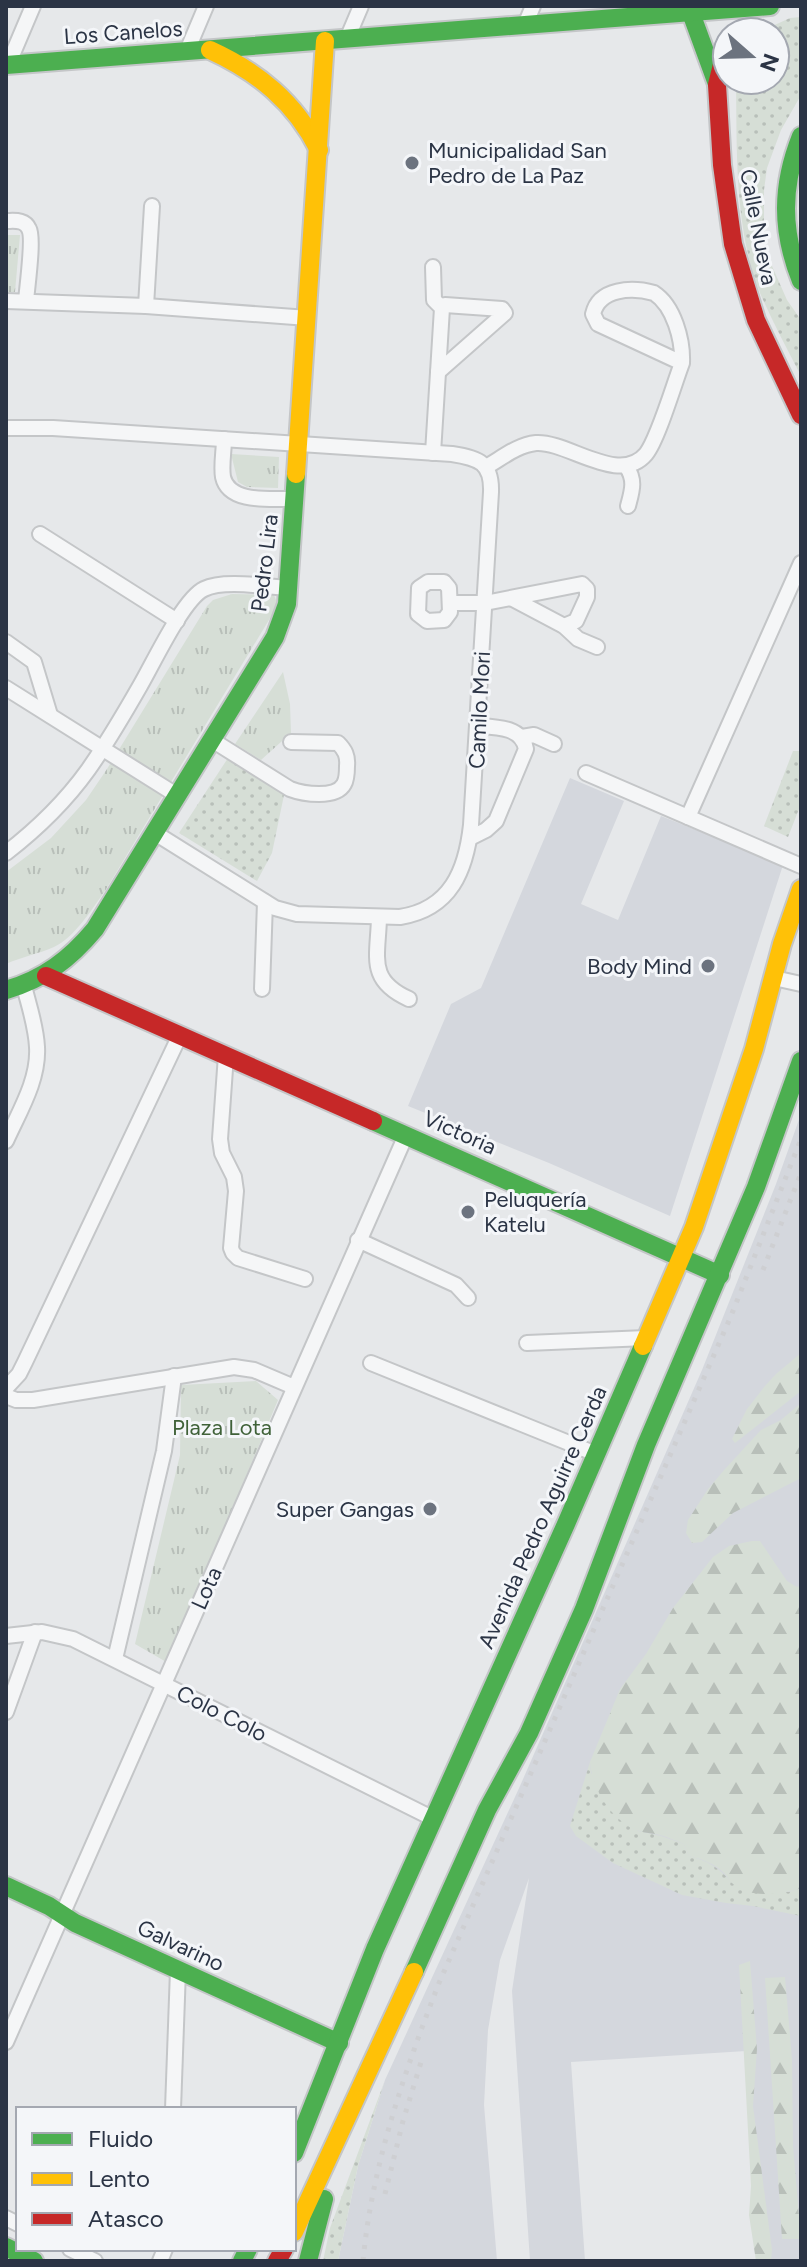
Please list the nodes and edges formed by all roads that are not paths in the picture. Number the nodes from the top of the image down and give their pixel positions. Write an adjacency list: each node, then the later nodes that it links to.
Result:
1 (33, 6): 15 (street)
2 (206, 6): 13 (street)
3 (361, 6): 10 (street)
4 (533, 6): 9 (street)
5 (770, 6): 6 (main road, Los Canelos)
6 (733, 9): 7 (main road, Los Canelos); 8 (main road)
7 (699, 10): 9 (main road, Los Canelos); 14 (main road, Calle Nueva)
8 (732, 16)
9 (525, 25): 10 (main road, Los Canelos)
10 (347, 39): 11 (main road, Los Canelos)
11 (325, 41): 12 (main road, Los Canelos); 18 (main road, Pedro Lira)
12 (208, 49): 13 (main road, Los Canelos); 18 (main road)
13 (187, 51): 15 (main road, Los Canelos)
14 (711, 60)
15 (7, 65)
16 (718, 96): 30 (main road, Calle Nueva)
17 (801, 136): 22 (main road)
18 (319, 150): 27 (main road, Pedro Lira)
19 (152, 206): 25 (street)
20 (6, 221): 24 (street)
21 (433, 267): 26 (street)
22 (801, 281)
23 (6, 301): 24 (street)
24 (26, 301): 25 (street)
25 (146, 306): 27 (street)
26 (442, 308): 29 (street); 29 (street)
27 (308, 318): 33 (main road, Pedro Lira)
28 (682, 363): 28 (street); 35 (street)
29 (438, 372): 34 (street)
30 (801, 415)
31 (6, 428): 32 (street)
32 (224, 439): 33 (street); 37 (street)
33 (300, 443): 34 (street); 37 (main road, Pedro Lira)
34 (433, 453): 36 (street)
35 (626, 466): 36 (street); 38 (street)
36 (486, 467): 44 (street, Camilo Mori)
37 (296, 499): 41 (main road, Pedro Lira)
38 (628, 506)
39 (40, 534): 45 (street)
40 (801, 563): 59 (street)
41 (289, 588): 45 (street); 53 (main road, Pedro Lira)
42 (513, 599): 44 (street); 46 (street); 46 (street)
43 (451, 603): 44 (street)
44 (485, 603): 51 (street, Camilo Mori)
45 (177, 621): 56 (street)
46 (564, 626): 48 (street)
47 (6, 642): 50 (street)
48 (597, 647)
49 (6, 688): 50 (street)
50 (50, 715): 56 (street)
51 (478, 726): 52 (street); 61 (street, Camilo Mori)
52 (522, 737): 55 (street); 61 (street)
53 (212, 740): 54 (street); 58 (main road, Pedro Lira)
54 (291, 742)
55 (554, 744)
56 (102, 748): 58 (street); 62 (street)
57 (586, 773): 59 (street)
58 (178, 796): 60 (main road, Pedro Lira)
59 (688, 817): 63 (street)
60 (155, 833): 65 (street, Camilo Mori); 67 (main road, Pedro Lira)
61 (470, 838): 66 (street, Camilo Mori)
62 (6, 853)
63 (801, 866)
64 (801, 889): 68 (main road, Avenida Pedro Aguirre Cerda)
65 (265, 902): 66 (street, Camilo Mori); 71 (street)
66 (379, 918): 72 (street)
67 (46, 976): 70 (main road, Pedro Lira); 73 (main road, Victoria)
68 (774, 978): 69 (street); 79 (main road, Avenida Pedro Aguirre Cerda)
69 (801, 984)
70 (15, 988): 77 (street)
71 (262, 989)
72 (409, 999)
73 (180, 1035): 74 (main road, Victoria); 88 (street)
74 (226, 1055): 76 (main road, Victoria); 81 (street)
75 (801, 1061): 80 (main road)
76 (406, 1135): 78 (street, Lota); 79 (main road, Victoria)
77 (6, 1141)
78 (358, 1240): 82 (street); 87 (street, Lota)
79 (681, 1257): 80 (main road, Victoria); 83 (main road, Avenida Pedro Aguirre Cerda)
80 (720, 1275): 103 (main road)
81 (305, 1279)
82 (468, 1298)
83 (646, 1338): 84 (street); 90 (main road, Avenida Pedro Aguirre Cerda)
84 (527, 1343)
85 (371, 1363): 90 (street)
86 (174, 1376): 87 (street); 89 (street); 93 (street)
87 (294, 1387): 94 (street, Lota)
88 (6, 1388)
89 (6, 1396)
90 (596, 1454): 96 (main road, Avenida Pedro Aguirre Cerda)
91 (35, 1632): 92 (street, Colo Colo); 93 (street, Colo Colo); 95 (street)
92 (6, 1636)
93 (115, 1659): 94 (street, Colo Colo)
94 (164, 1684): 96 (street, Colo Colo); 98 (street, Lota)
95 (6, 1712)
96 (432, 1818): 101 (main road, Avenida Pedro Aguirre Cerda)
97 (6, 1886): 98 (main road, Galvarino)
98 (63, 1915): 99 (main road, Galvarino); 100 (street, Lota)
99 (178, 1970): 101 (main road, Galvarino); 102 (street)
100 (6, 2042)
101 (339, 2043): 104 (main road, Avenida Pedro Aguirre Cerda)
102 (173, 2107)
103 (353, 2108): 105 (main road); 110 (main road)
104 (296, 2149)
105 (296, 2228)
106 (6, 2247): 108 (main road)
107 (74, 2251): 109 (street)
108 (34, 2261)
109 (95, 2261)
110 (308, 2261)

